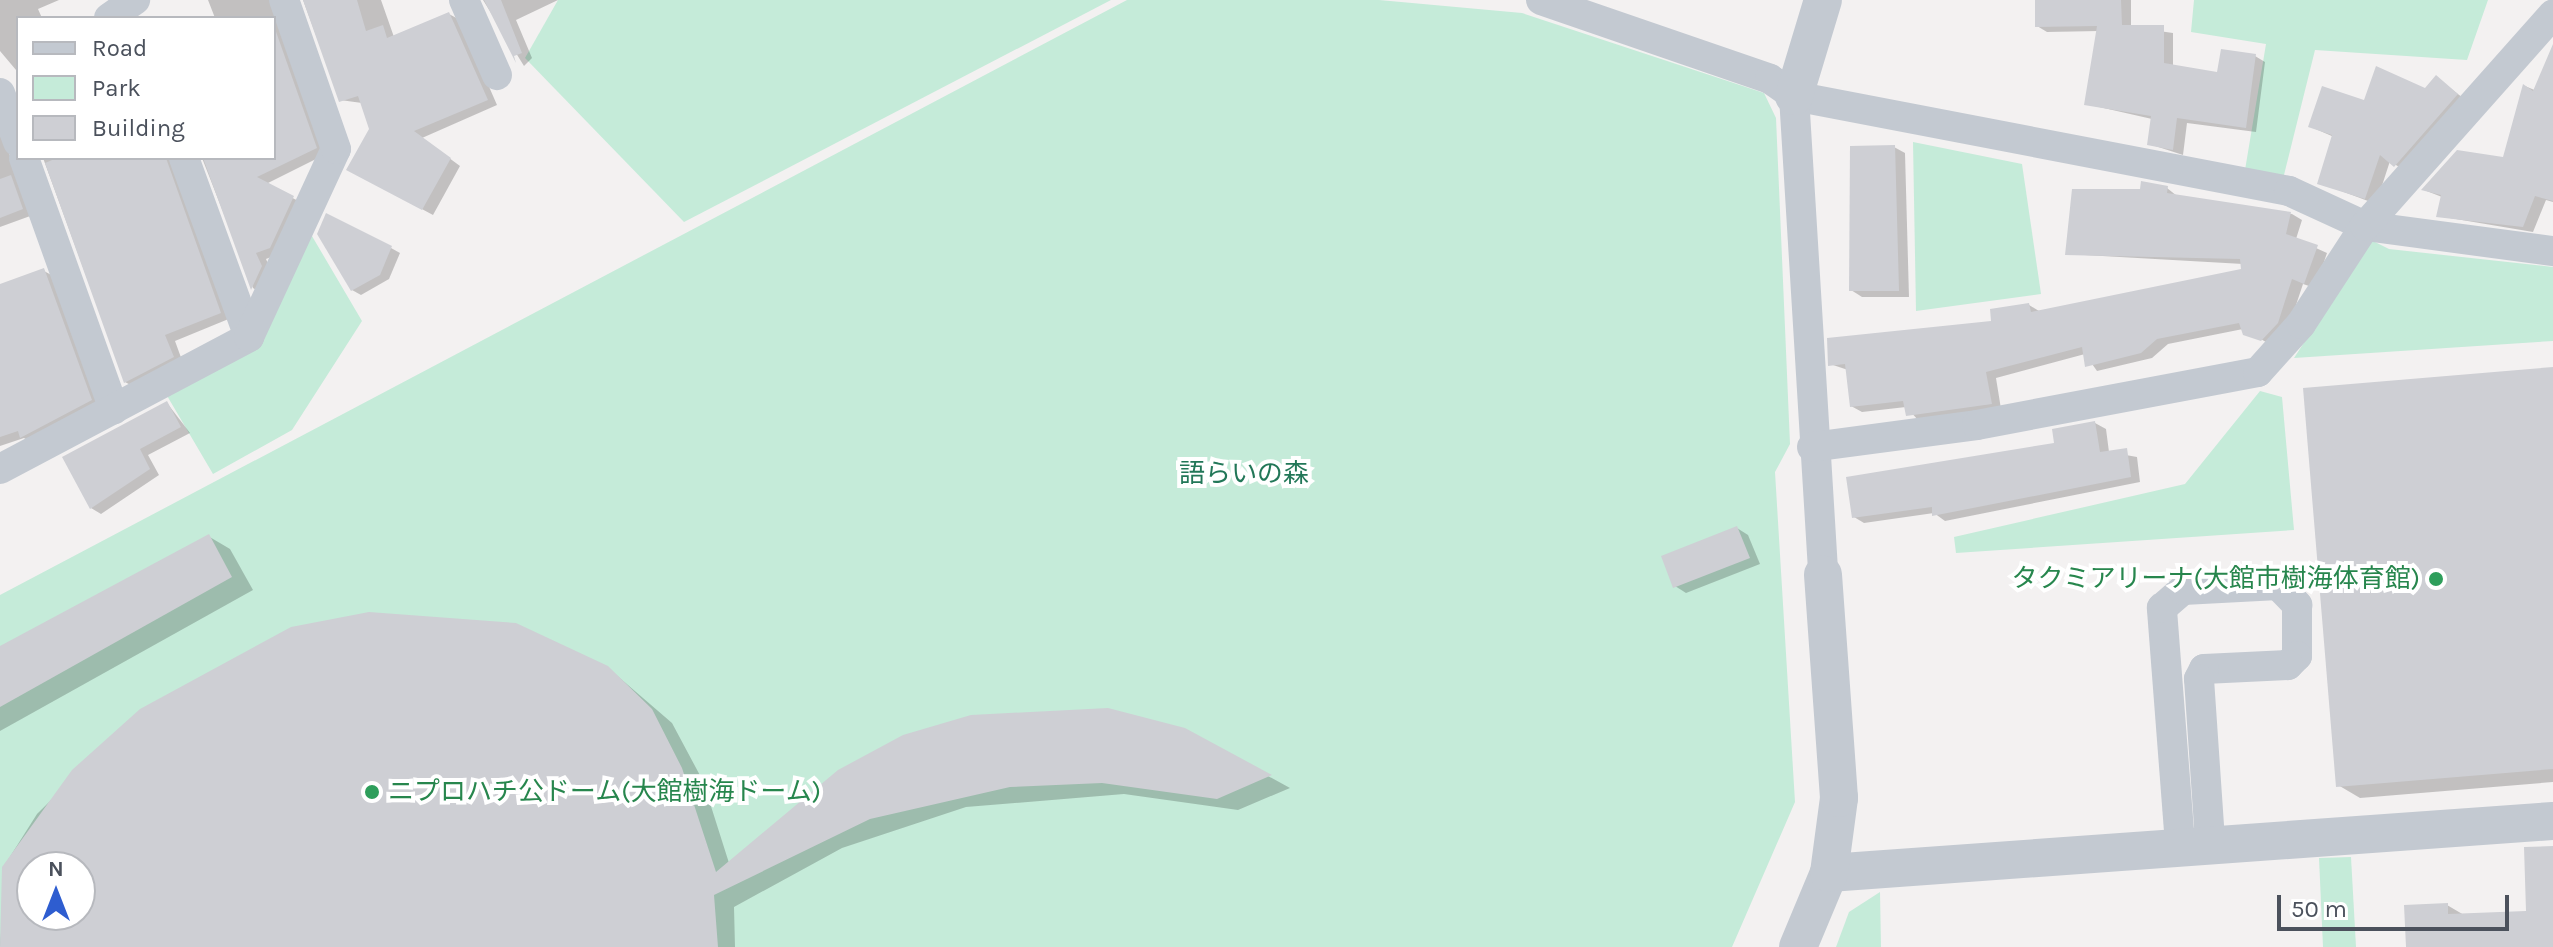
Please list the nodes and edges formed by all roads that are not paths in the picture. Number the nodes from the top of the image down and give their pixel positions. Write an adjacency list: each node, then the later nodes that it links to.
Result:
1 (284, 0): 14 (street)
2 (464, 0): 6 (street)
3 (1541, 0): 8 (street)
4 (1823, 0): 8 (street)
5 (2553, 14): 12 (street)
6 (497, 75)
7 (0, 92): 9 (street)
8 (1794, 96): 12 (street); 16 (street)
9 (16, 136)
10 (25, 160): 15 (street)
11 (185, 160): 14 (street)
12 (2365, 226): 13 (street); 16 (street)
13 (2553, 251)
14 (249, 337): 15 (street)
15 (114, 409): 17 (street)
16 (1812, 447): 18 (street)
17 (0, 469)
18 (1823, 575): 21 (street)
19 (2553, 821): 20 (street)
20 (2195, 843): 20 (street); 21 (street)
21 (1829, 873): 22 (street)
22 (1798, 947)

